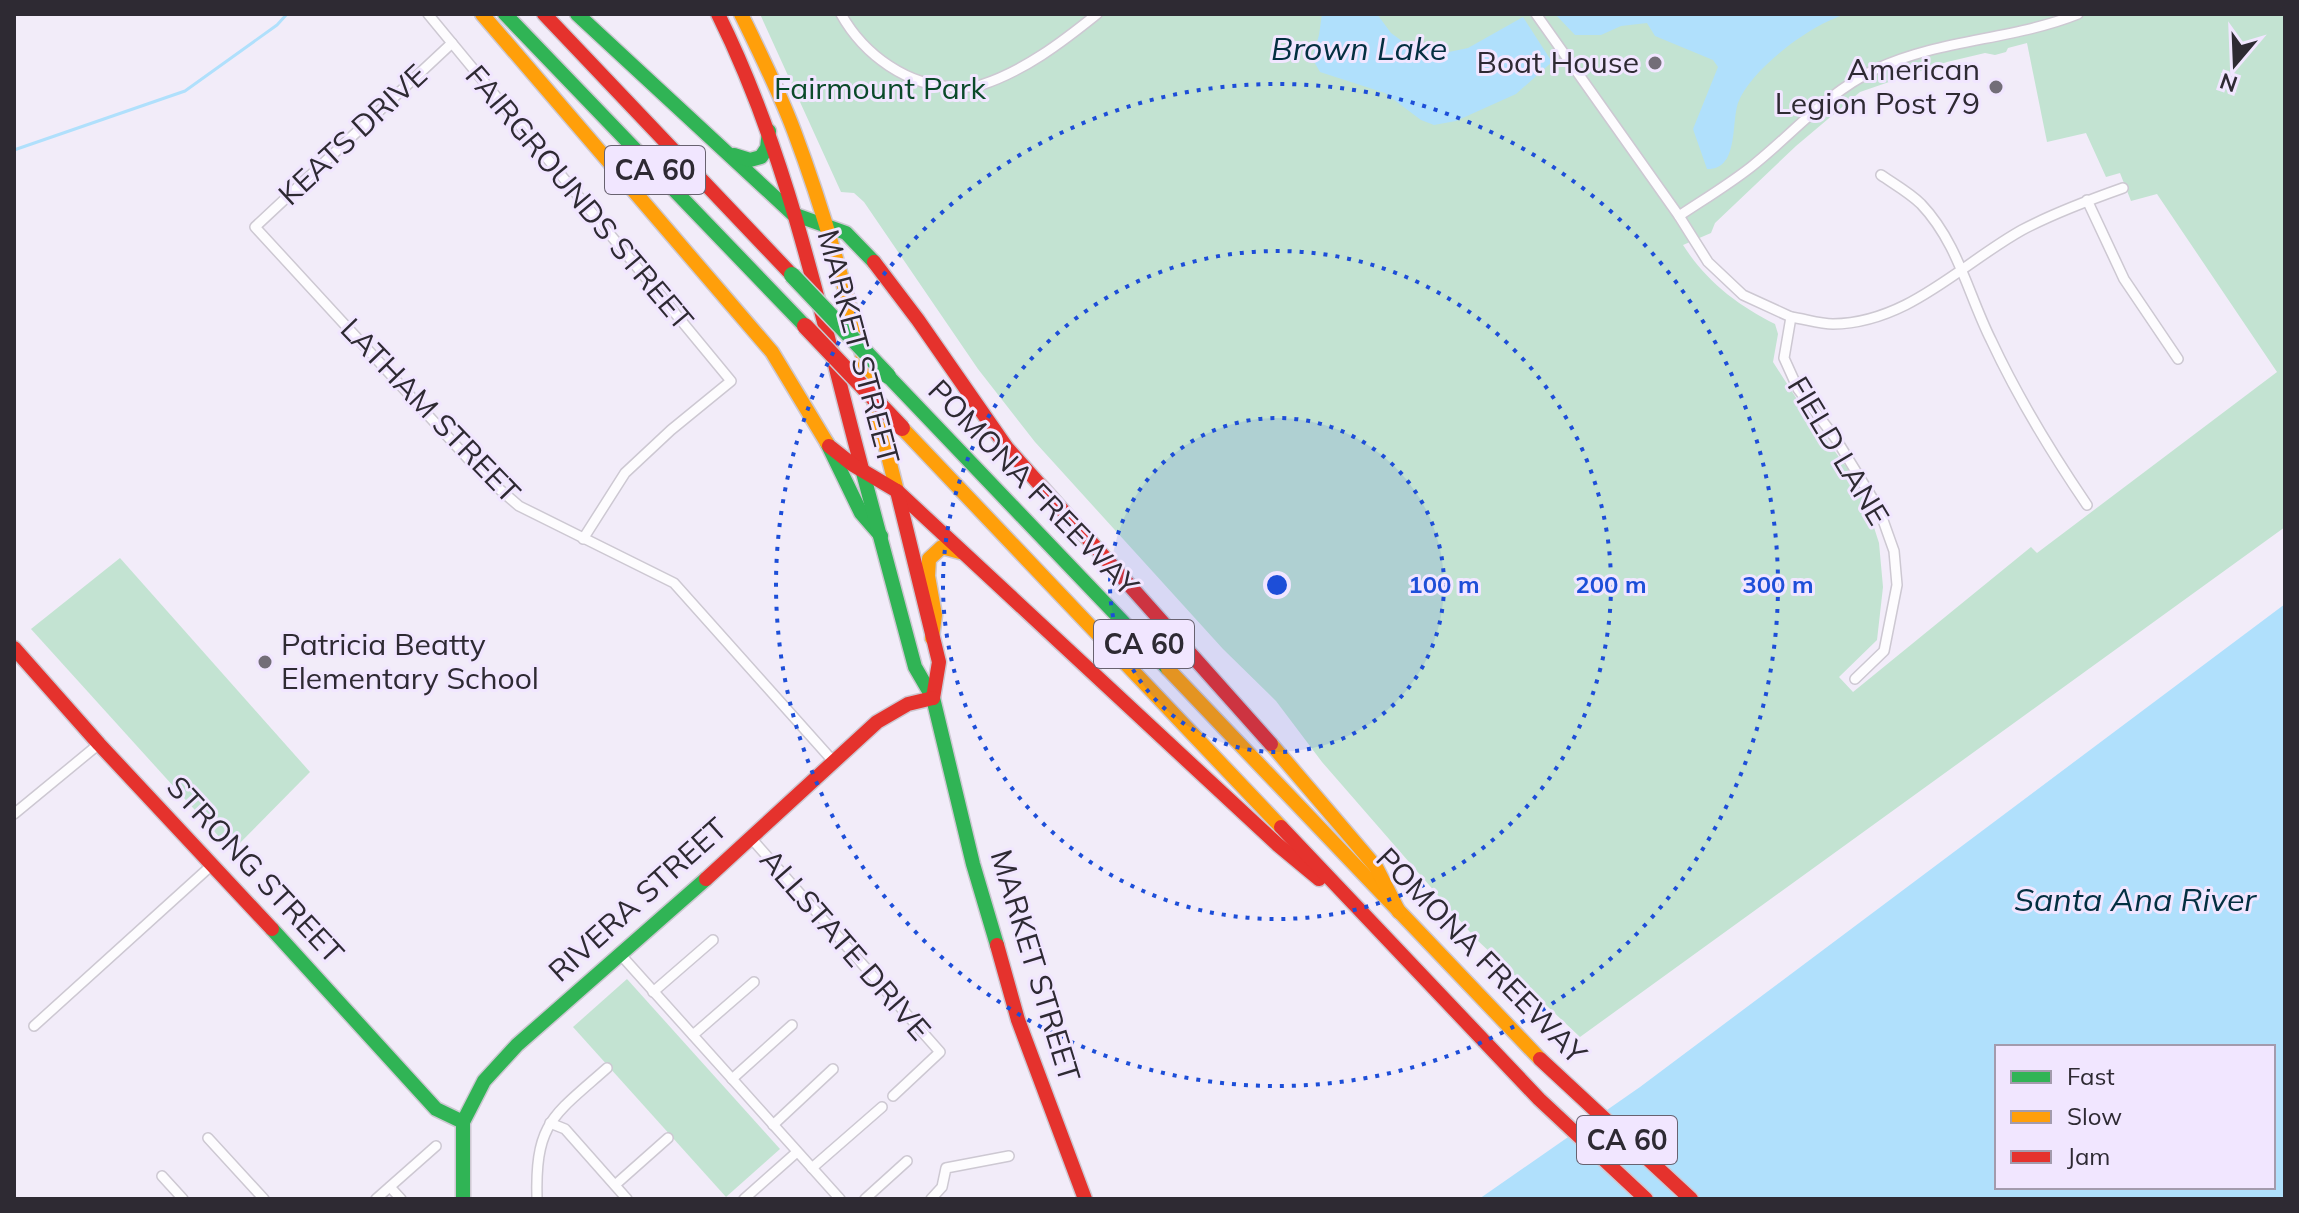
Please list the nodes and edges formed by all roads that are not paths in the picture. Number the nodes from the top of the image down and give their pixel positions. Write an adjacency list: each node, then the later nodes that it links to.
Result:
1 (428, 14): 12 (street, FAIRGROUNDS STREET)
2 (482, 14): 25 (main road)
3 (505, 14): 42 (main road, POMONA FREEWAY / CA 60, bridge)
4 (544, 14): 41 (main road, POMONA FREEWAY / CA 60, bridge)
5 (577, 14): 14 (main road)
6 (718, 14): 13 (main road, MARKET STREET)
7 (741, 14): 21 (main road, MARKET STREET)
8 (841, 14): 9 (street)
9 (1097, 14)
10 (1536, 14): 19 (street)
11 (2078, 14): 19 (street)
12 (452, 43): 20 (street, KEATS DRIVE); 30 (street, FAIRGROUNDS STREET)
13 (769, 131): 14 (main road); 18 (main road, MARKET STREET)
14 (725, 150): 18 (main road)
15 (1881, 175): 22 (street)
16 (2123, 188): 17 (street)
17 (2087, 200): 22 (street); 24 (street)
18 (793, 214): 21 (main road); 26 (main road, MARKET STREET)
19 (1679, 216): 23 (street)
20 (255, 227): 30 (street, LATHAM STREET)
21 (826, 228): 27 (main road, MARKET STREET); 41 (main road)
22 (1963, 270): 23 (street); 28 (street)
23 (1791, 317): 34 (street, FIELD LANE)
24 (2178, 359)
25 (829, 446): 26 (main road); 29 (main road)
26 (862, 469): 27 (main road); 29 (main road, MARKET STREET)
27 (897, 491): 31 (main road); 32 (main road, MARKET STREET)
28 (2087, 505)
29 (881, 536): 35 (main road, MARKET STREET)
30 (583, 539): 37 (street, LATHAM STREET)
31 (961, 552): 32 (main road); 42 (main road)
32 (932, 638): 35 (main road, MARKET STREET)
33 (14, 648): 36 (main road, STRONG STREET)
34 (1855, 679)
35 (933, 698): 37 (main road, RIVERA STREET); 79 (main road, MARKET STREET)
36 (99, 744): 38 (street); 40 (main road, STRONG STREET)
37 (833, 761): 39 (main road, RIVERA STREET)
38 (14, 814)
39 (751, 838): 44 (main road, RIVERA STREET); 53 (street, ALLSTATE DRIVE)
40 (213, 864): 48 (street); 55 (main road, STRONG STREET)
41 (1399, 912): 81 (main road, POMONA FREEWAY / CA 60)
42 (1372, 923): 80 (main road, POMONA FREEWAY / CA 60)
43 (713, 940): 46 (street)
44 (620, 954): 46 (street); 55 (main road, RIVERA STREET)
45 (754, 982): 49 (street)
46 (653, 992): 49 (street)
47 (792, 1025): 52 (street)
48 (34, 1026)
49 (693, 1035): 52 (street)
50 (607, 1068): 56 (street)
51 (833, 1069): 57 (street)
52 (732, 1079): 57 (street)
53 (893, 1096)
54 (882, 1107): 64 (street)
55 (463, 1122): 72 (main road, RIVERA STREET)
56 (550, 1123): 66 (street); 73 (street)
57 (773, 1125): 61 (street)
58 (208, 1138): 69 (street)
59 (668, 1138): 66 (street)
60 (436, 1146): 67 (street)
61 (797, 1152): 64 (street); 75 (street)
62 (1009, 1156): 78 (street)
63 (907, 1161): 77 (street)
64 (812, 1168): 76 (street)
65 (162, 1176): 68 (street)
66 (615, 1185): 74 (street)
67 (390, 1187): 70 (street); 71 (street)
68 (183, 1199)
69 (264, 1199)
70 (376, 1199)
71 (401, 1199)
72 (463, 1199)
73 (537, 1199)
74 (627, 1199)
75 (744, 1199)
76 (840, 1199)
77 (865, 1199)
78 (931, 1199)
79 (1085, 1199)
80 (1646, 1199)
81 (1691, 1199)

